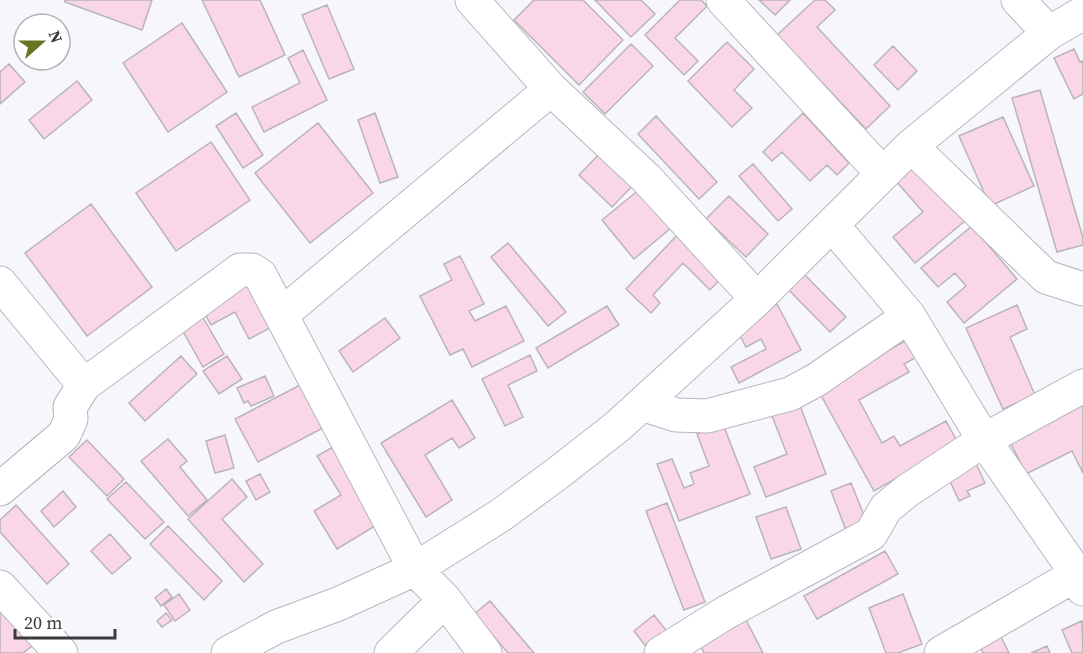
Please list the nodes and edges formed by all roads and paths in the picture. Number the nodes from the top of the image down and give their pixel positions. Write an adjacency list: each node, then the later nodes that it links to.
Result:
1 (472, 0): 6 (street)
2 (723, 0): 8 (street)
3 (1018, 0): 5 (street)
4 (1083, 13): 5 (street)
5 (1048, 33): 7 (street)
6 (550, 89): 12 (street); 13 (street)
7 (911, 146): 8 (street); 11 (street)
8 (882, 173): 9 (street)
9 (833, 226): 12 (street); 14 (street)
10 (0, 283): 15 (street)
11 (1083, 289)
12 (757, 299): 17 (street)
13 (281, 315): 15 (street); 20 (street)
14 (909, 316): 17 (street); 18 (street)
15 (84, 385): 19 (street)
16 (1083, 386): 18 (street)
17 (642, 405): 20 (street)
18 (984, 440): 21 (street); 28 (street)
19 (0, 489)
20 (415, 569): 23 (street); 25 (street)
21 (1080, 581): 29 (street)
22 (0, 587): 24 (street)
23 (445, 600): 26 (street); 27 (street)
24 (52, 650)
25 (228, 653)
26 (390, 653)
27 (485, 653)
28 (661, 653)
29 (941, 653)

